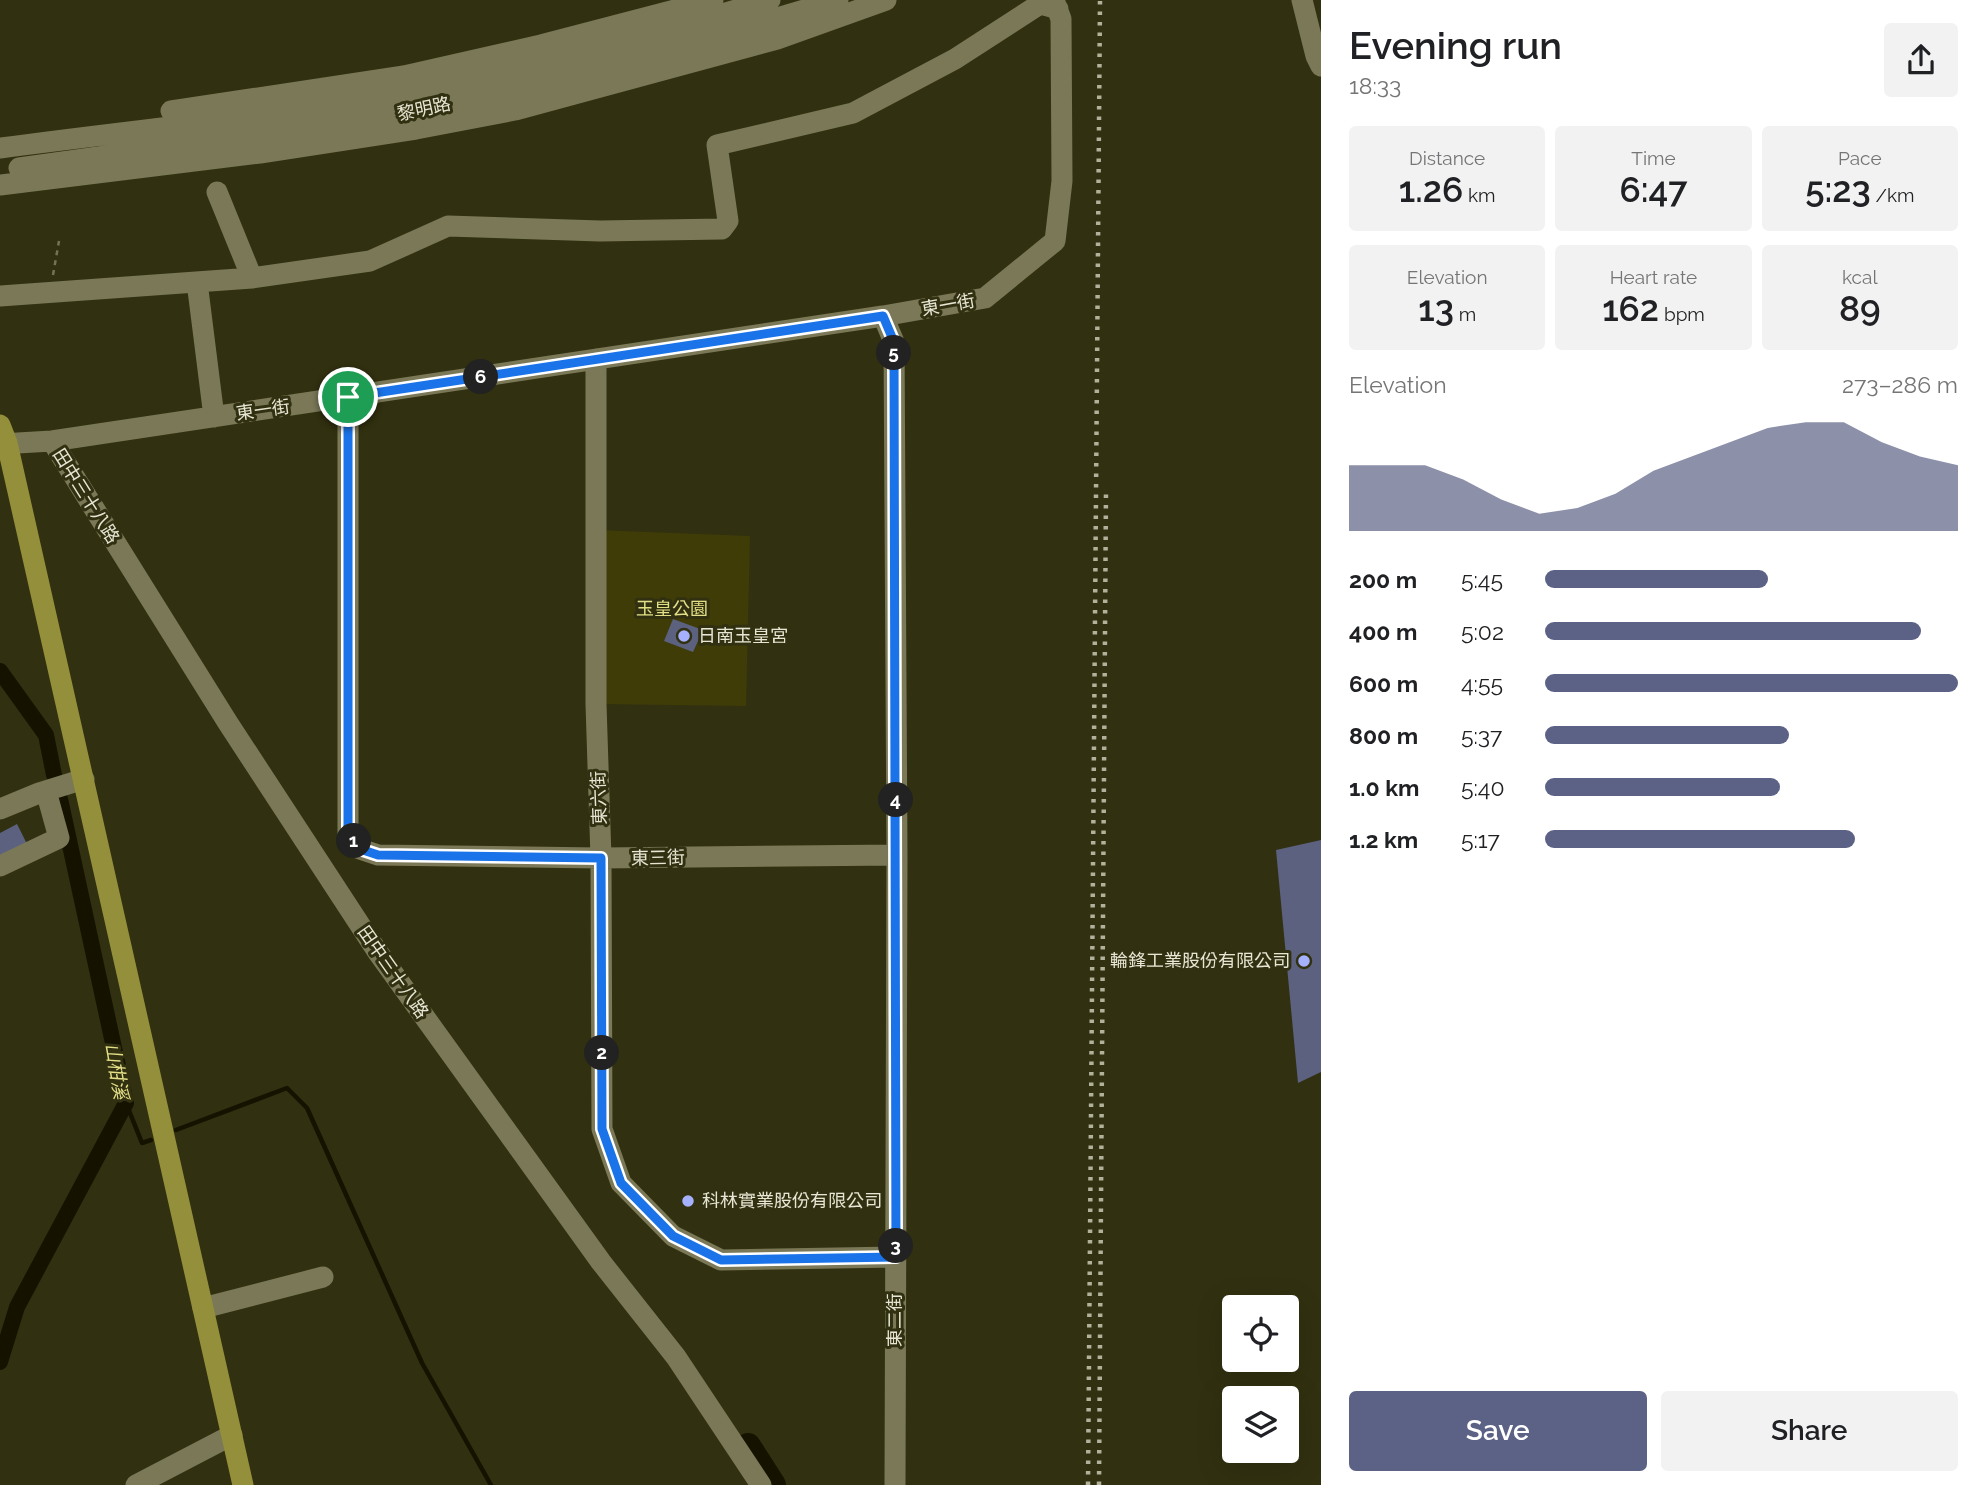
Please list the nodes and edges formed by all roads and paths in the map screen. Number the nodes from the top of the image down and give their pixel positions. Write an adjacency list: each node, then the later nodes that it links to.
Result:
1 (713, 0): 8 (street)
2 (770, 0): 7 (street, 黎明路)
3 (838, 0): 10 (street)
4 (886, 0): 10 (street)
5 (1303, 0): 9 (street)
6 (1058, 3): 21 (street); 25 (street, 東一街)
7 (624, 43): 8 (street); 12 (street, 黎明路)
8 (541, 45): 11 (street)
9 (1321, 66)
10 (608, 76): 14 (street, 黎明路); 16 (street)
11 (268, 97): 12 (street); 13 (street)
12 (202, 121): 15 (street, 黎明路)
13 (0, 134)
14 (245, 137): 16 (street); 17 (street, 黎明路)
15 (0, 148)
16 (212, 157): 18 (street)
17 (0, 171)
18 (0, 185)
19 (217, 192): 21 (street)
20 (59, 241): 23 (path)
21 (252, 278): 22 (street)
22 (197, 282): 23 (street); 28 (street)
23 (50, 292): 24 (street)
24 (0, 296)
25 (883, 316): 26 (street, 東一街); 34 (street, 東二街)
26 (597, 359): 27 (street, 東一街); 35 (street, 東六街)
27 (348, 397): 28 (street, 東一街); 35 (street, 東三街)
28 (214, 417): 30 (street, 東一街)
29 (2, 437): 30 (street, 東一街); 31 (main road)
30 (52, 441): 43 (street, 田中三十八路)
31 (83, 779): 32 (street); 39 (main road)
32 (46, 790): 33 (street); 36 (street)
33 (0, 809)
34 (897, 855): 35 (street, 東三街); 37 (street, 東二街)
35 (601, 858): 37 (street, 東六街)
36 (0, 866)
37 (896, 1257): 44 (street, 東二街)
38 (323, 1277): 39 (street)
39 (203, 1308): 40 (main road)
40 (232, 1435): 41 (street); 42 (main road)
41 (136, 1485)
42 (243, 1485)
43 (761, 1485)
44 (895, 1485)

